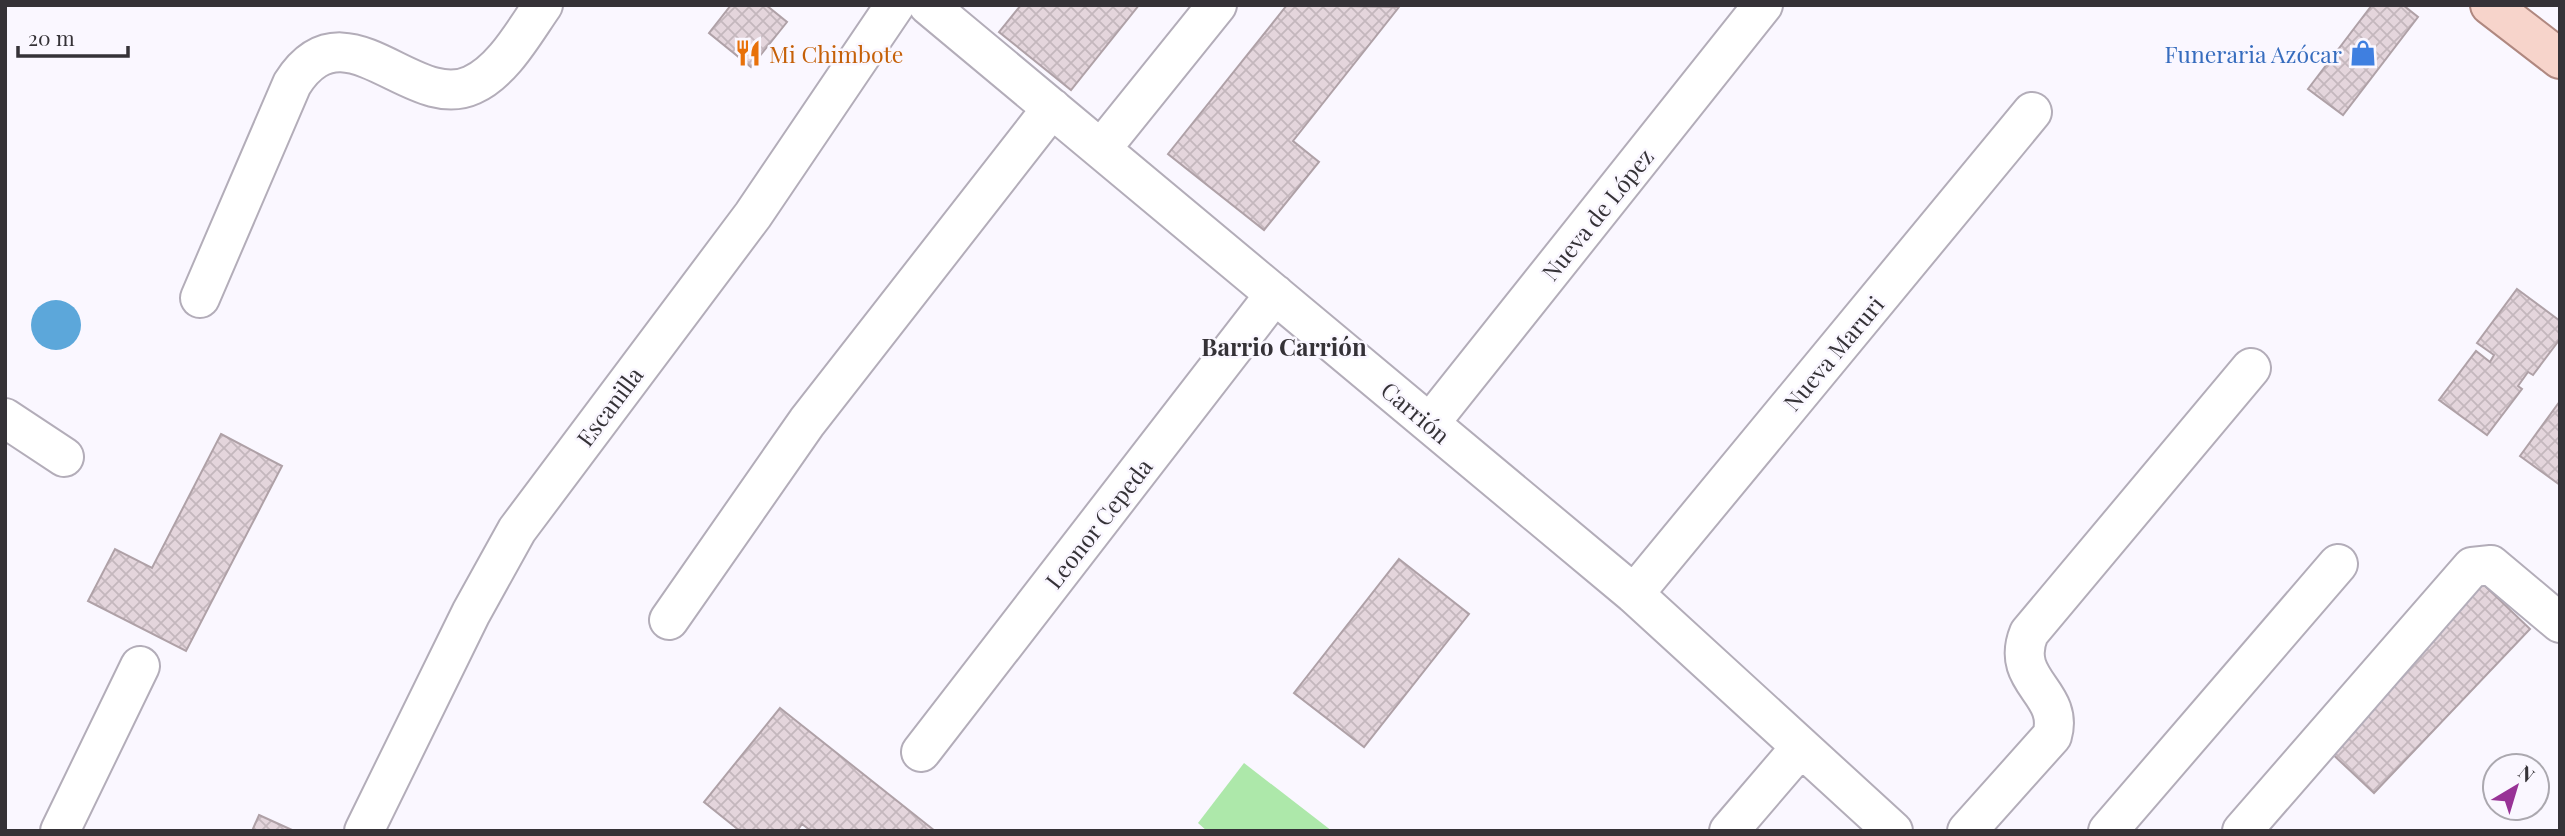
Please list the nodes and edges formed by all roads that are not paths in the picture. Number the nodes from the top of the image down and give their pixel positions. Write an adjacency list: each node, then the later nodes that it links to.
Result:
1 (543, 5): 12 (street)
2 (895, 5): 25 (street, Escanilla)
3 (929, 5): 8 (street, Carrión)
4 (1217, 5): 10 (street)
5 (1763, 5): 15 (street, Nueva de López)
6 (2490, 5): 7 (main road)
7 (2560, 59)
8 (1052, 108): 10 (street, Carrión); 19 (street)
9 (2032, 112): 18 (street, Nueva Maruri)
10 (1101, 149): 11 (street, Carrión)
11 (1275, 294): 15 (street, Carrión); 23 (street, Leonor Cepeda)
12 (200, 298)
13 (2251, 368): 28 (street)
14 (5, 418): 16 (street)
15 (1430, 423): 18 (street, Carrión)
16 (64, 457)
17 (2338, 564): 29 (street)
18 (1634, 594): 22 (street, Carrión)
19 (669, 620)
20 (2560, 623): 30 (street)
21 (140, 666): 24 (street)
22 (1801, 747): 26 (street); 27 (street, Carrión)
23 (921, 752)
24 (60, 831)
25 (364, 831)
26 (1729, 831)
27 (1893, 831)
28 (1967, 831)
29 (2108, 831)
30 (2242, 831)

